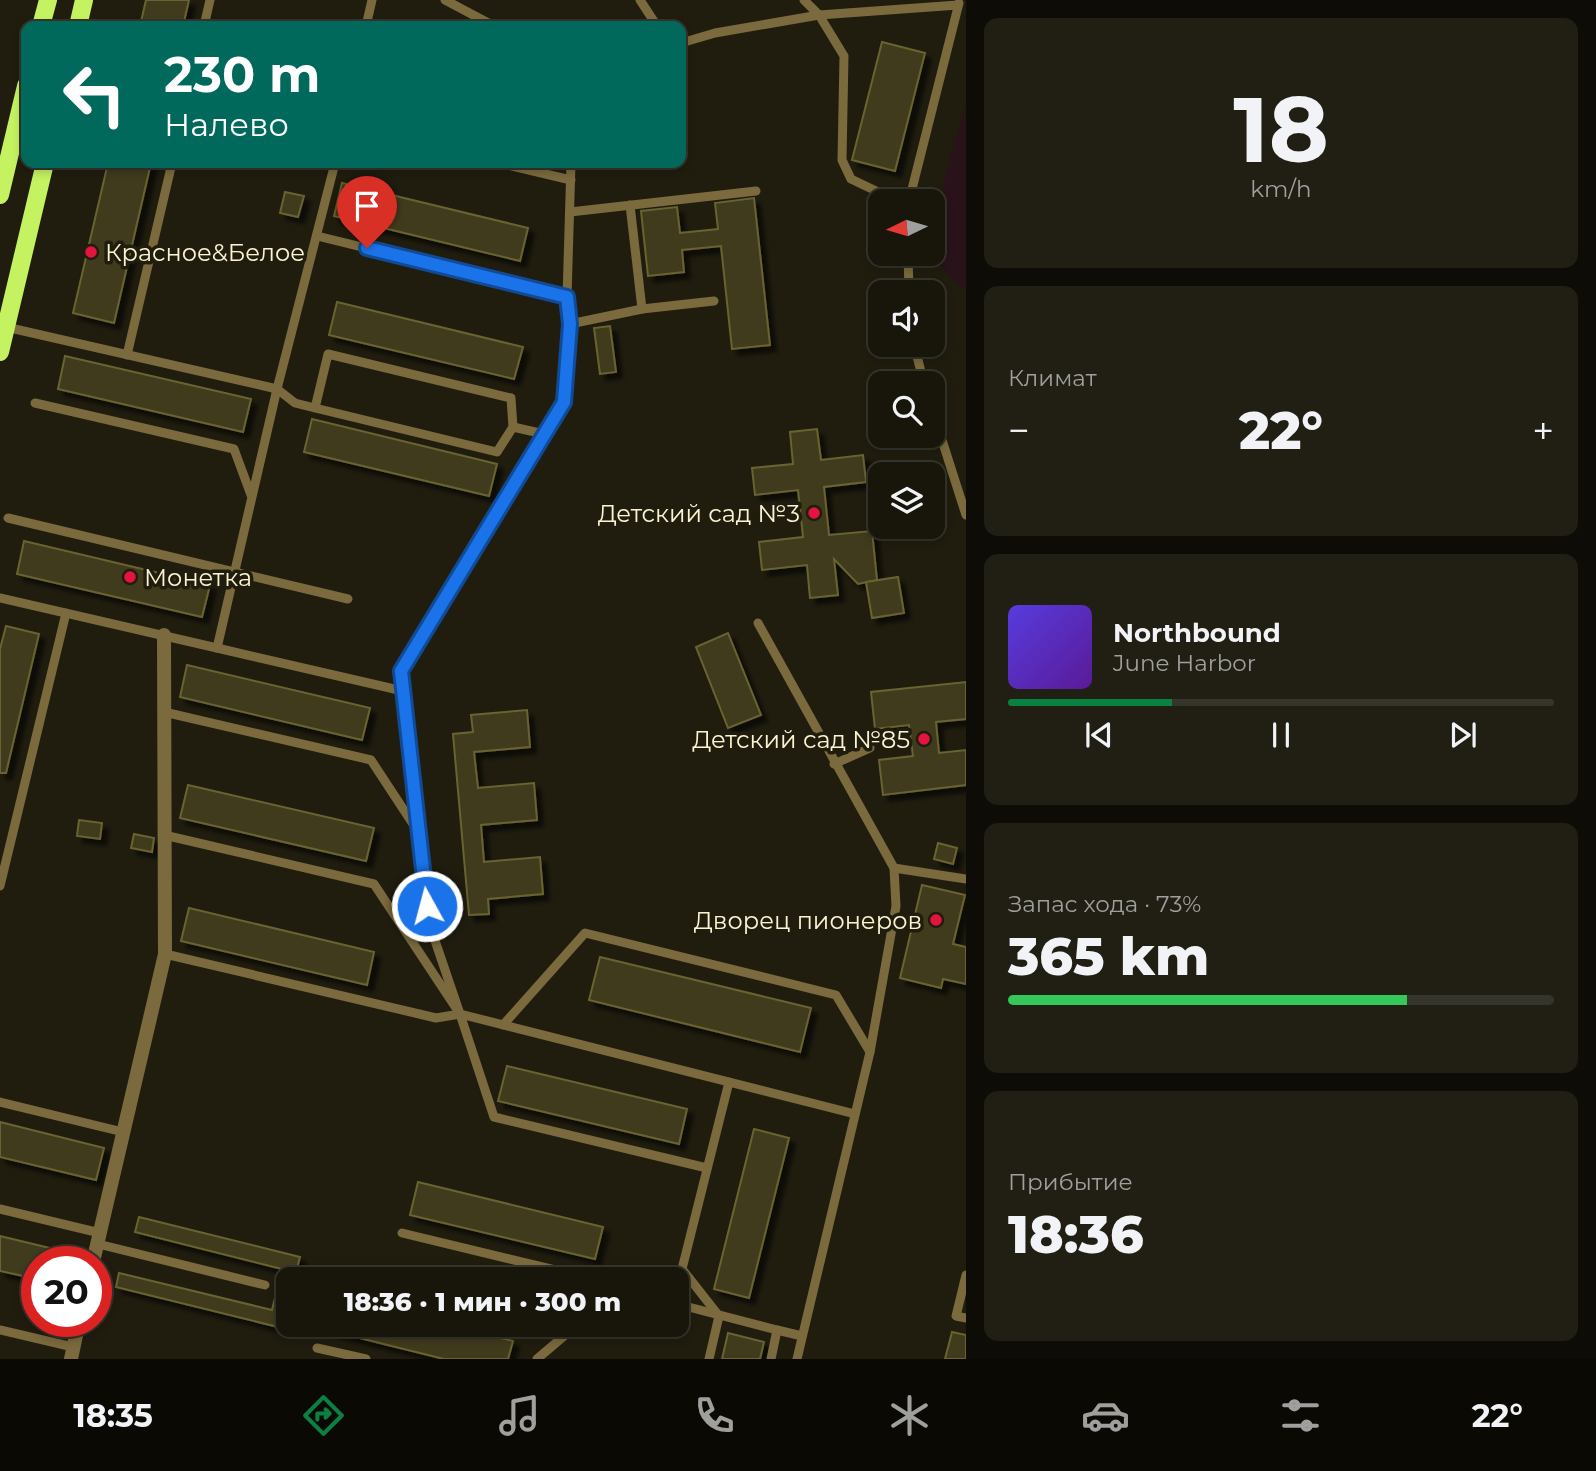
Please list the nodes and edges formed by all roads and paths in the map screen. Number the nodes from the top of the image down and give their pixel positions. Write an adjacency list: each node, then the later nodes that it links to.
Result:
1 (48, 0): 11 (main road)
2 (84, 0): 12 (main road)
3 (210, 0): 13 (lane)
4 (372, 0): 14 (lane)
5 (445, 0): 15 (lane)
6 (640, 0): 16 (lane)
7 (804, 0): 10 (lane)
8 (959, 3): 9 (lane); 27 (lane)
9 (924, 4): 10 (lane)
10 (819, 15): 17 (lane); 26 (lane)
11 (42, 21)
12 (79, 21)
13 (205, 21)
14 (367, 21)
15 (485, 21)
16 (654, 21)
17 (686, 42)
18 (21, 105): 24 (main road)
19 (44, 168): 37 (main road)
20 (171, 168): 39 (lane)
21 (334, 168): 32 (lane)
22 (520, 168): 25 (lane)
23 (571, 168): 25 (lane)
24 (2, 175): 29 (main road)
25 (571, 180): 31 (lane)
26 (872, 189)
27 (912, 189)
28 (756, 191): 30 (lane)
29 (0, 195)
30 (630, 205): 31 (lane); 35 (lane)
31 (570, 212): 33 (lane)
32 (317, 236): 33 (lane); 40 (lane)
33 (567, 297): 36 (lane)
34 (714, 301): 35 (lane)
35 (642, 309): 36 (lane)
36 (570, 324): 44 (lane)
37 (6, 327): 38 (main road); 39 (lane)
38 (0, 352)
39 (127, 355): 40 (lane)
40 (277, 389): 42 (lane); 46 (lane)
41 (35, 403): 46 (lane)
42 (315, 408): 43 (lane); 43 (lane)
43 (513, 427): 44 (lane)
44 (544, 434): 56 (lane)
45 (945, 448): 47 (lane)
46 (252, 497): 49 (lane)
47 (966, 515)
48 (8, 518): 49 (lane)
49 (235, 571): 51 (lane); 55 (lane)
50 (0, 597): 52 (lane)
51 (348, 599)
52 (65, 613): 54 (lane); 62 (lane)
53 (758, 623): 59 (lane)
54 (164, 635): 55 (lane); 57 (street)
55 (217, 648): 56 (lane)
56 (403, 691): 60 (lane)
57 (164, 712): 60 (lane); 61 (street)
58 (870, 748): 59 (lane)
59 (834, 764): 63 (lane)
60 (417, 830): 67 (lane)
61 (164, 835): 66 (street); 67 (lane)
62 (5, 846): 65 (lane)
63 (894, 868): 64 (lane); 69 (lane)
64 (966, 879)
65 (0, 886)
66 (164, 954): 67 (lane); 73 (street)
67 (460, 1014): 68 (lane); 74 (lane)
68 (503, 1025): 69 (lane); 70 (lane)
69 (870, 1052): 72 (lane)
70 (729, 1082): 72 (lane); 74 (lane)
71 (0, 1102): 73 (lane)
72 (855, 1114): 87 (lane)
73 (123, 1132): 77 (street)
74 (708, 1168): 83 (lane)
75 (0, 1209): 77 (lane)
76 (402, 1233): 79 (lane)
77 (99, 1239): 78 (street); 81 (lane)
78 (97, 1246)
79 (543, 1267)
80 (966, 1275): 84 (lane)
81 (265, 1285)
82 (689, 1308): 83 (lane)
83 (719, 1317): 86 (lane); 93 (lane)
84 (966, 1318)
85 (0, 1330): 90 (lane)
86 (777, 1330): 87 (lane); 94 (lane)
87 (802, 1336): 95 (lane)
88 (563, 1337): 92 (lane)
89 (317, 1348): 91 (lane)
90 (72, 1353)
91 (366, 1359)
92 (537, 1359)
93 (709, 1359)
94 (771, 1359)
95 (797, 1359)

